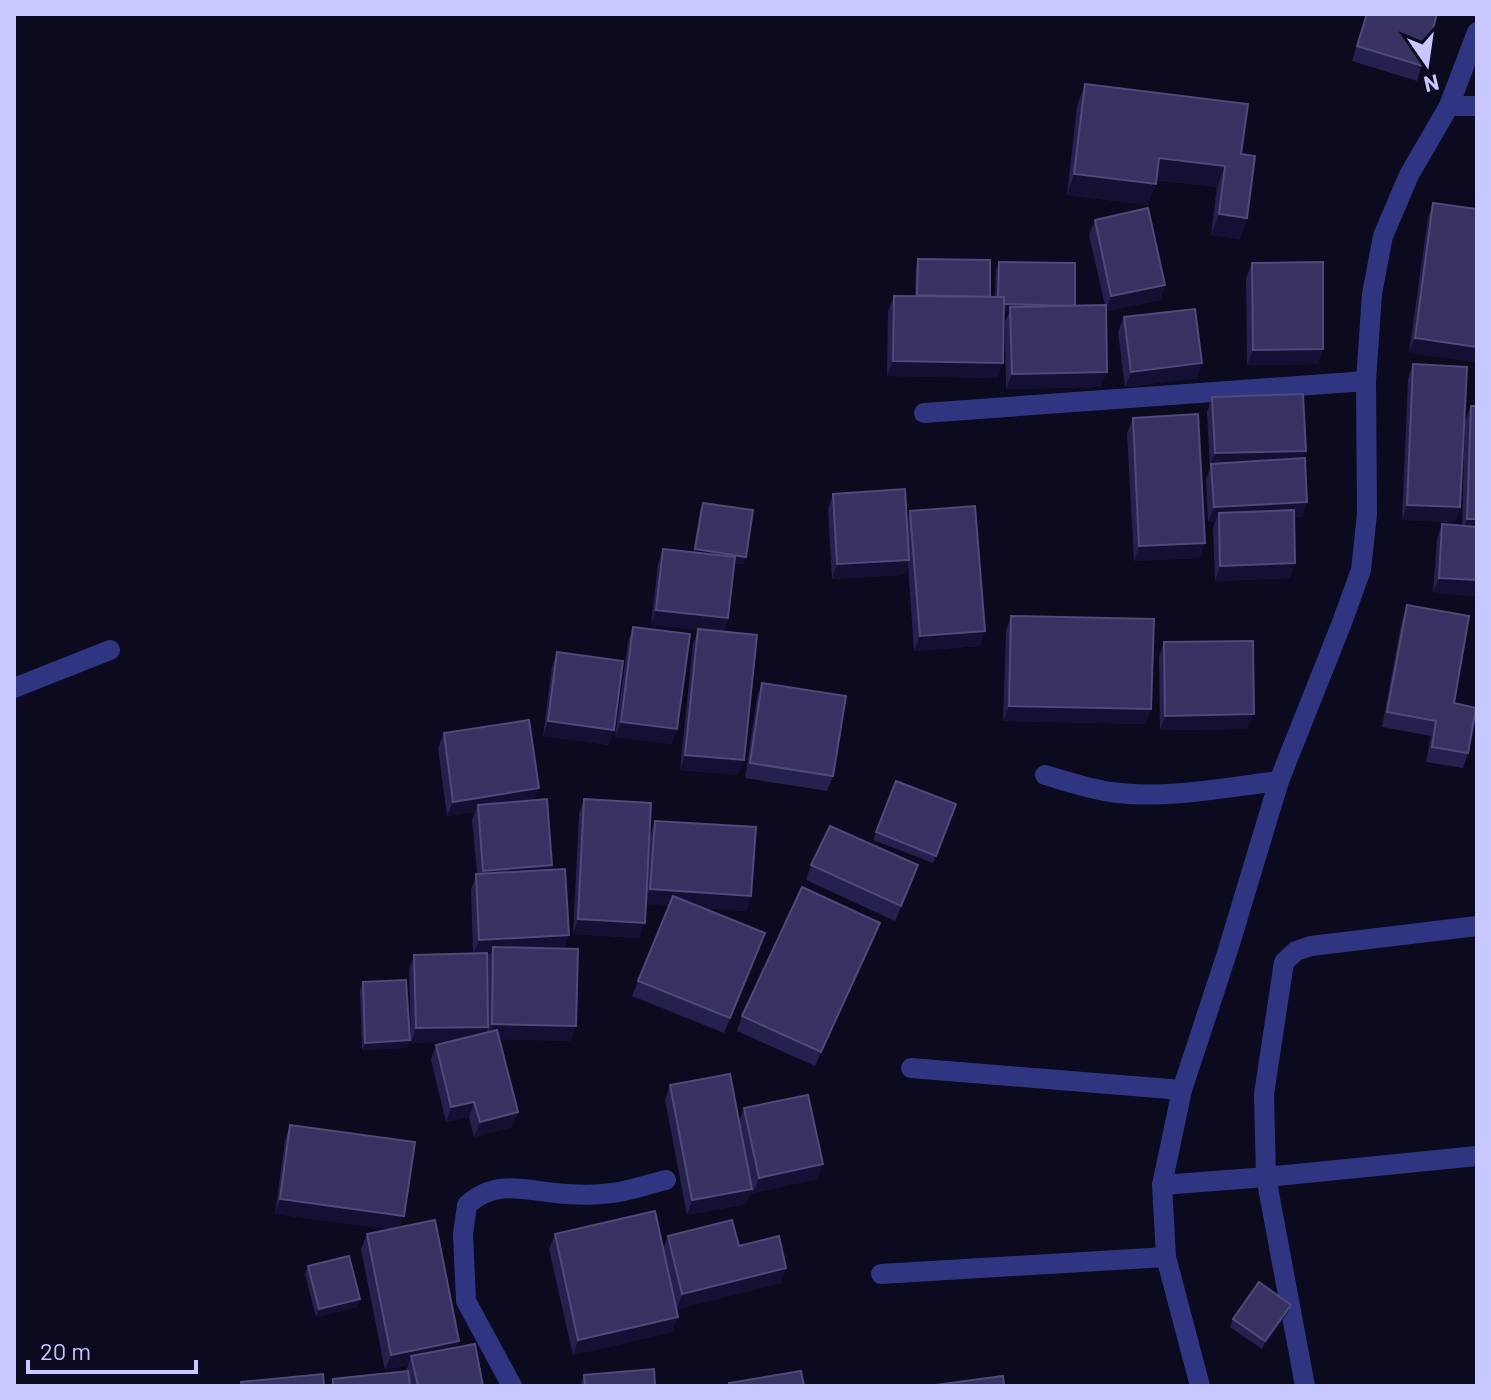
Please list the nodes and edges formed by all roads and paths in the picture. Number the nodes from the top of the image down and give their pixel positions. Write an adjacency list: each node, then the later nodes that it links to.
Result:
1 (1477, 32): 2 (street)
2 (1449, 106): 3 (street); 4 (street)
3 (1477, 106)
4 (1366, 381): 5 (street); 9 (street)
5 (924, 413)
6 (110, 650): 7 (street)
7 (14, 688)
8 (1045, 775): 9 (street)
9 (1279, 781): 12 (street)
10 (1477, 926): 14 (street)
11 (911, 1068): 12 (street)
12 (1182, 1090): 16 (street)
13 (1477, 1156): 14 (street)
14 (1266, 1177): 16 (street); 21 (street)
15 (666, 1180): 19 (street)
16 (1162, 1185): 17 (street)
17 (1166, 1257): 18 (street); 20 (street)
18 (881, 1274)
19 (512, 1386)
20 (1200, 1386)
21 (1305, 1386)

